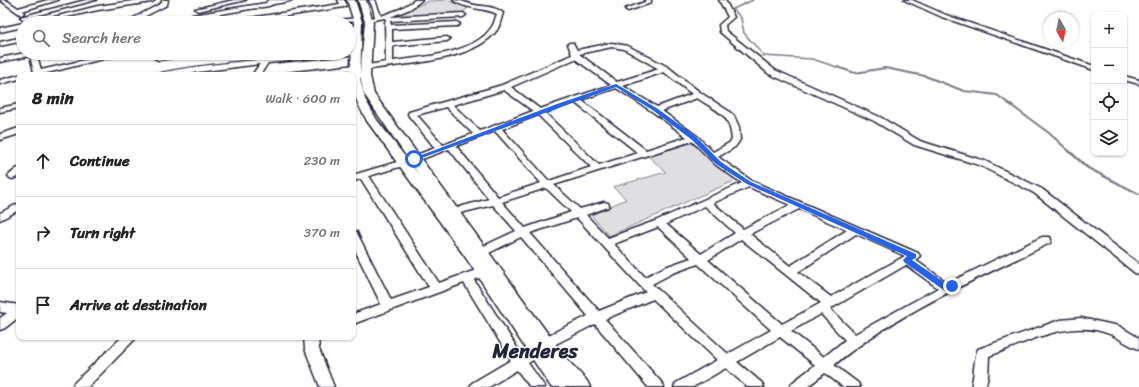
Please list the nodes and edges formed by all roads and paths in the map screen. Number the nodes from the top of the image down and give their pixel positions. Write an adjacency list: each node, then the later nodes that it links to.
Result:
1 (54, 0): 22 (street); 25 (street)
2 (93, 0): 22 (street)
3 (148, 0): 18 (street)
4 (165, 0): 29 (street)
5 (243, 0): 23 (street)
6 (289, 0): 19 (street)
7 (331, 0): 20 (street)
8 (341, 0): 20 (street)
9 (351, 0): 35 (main road)
10 (362, 0): 35 (main road)
11 (372, 0): 35 (street)
12 (419, 0): 34 (street)
13 (456, 0): 21 (street)
14 (648, 0): 24 (street)
15 (722, 0): 117 (street)
16 (907, 0): 64 (street)
17 (5, 2): 25 (street)
18 (115, 2): 28 (street)
19 (269, 2): 30 (street); 31 (street)
20 (334, 7): 32 (street)
21 (474, 7): 33 (street); 48 (street)
22 (62, 8): 27 (street)
23 (198, 9)
24 (628, 9)
25 (17, 10): 26 (street)
26 (22, 16)
27 (27, 16)
28 (61, 16)
29 (142, 16)
30 (202, 16)
31 (269, 16)
32 (289, 16)
33 (463, 16): 34 (street); 37 (street)
34 (388, 17): 35 (street); 39 (street)
35 (368, 19): 36 (street); 41 (main road); 63 (main road)
36 (356, 20)
37 (457, 24): 39 (street); 42 (street)
38 (16, 27): 40 (street)
39 (388, 27): 45 (street)
40 (0, 30)
41 (356, 33)
42 (447, 39): 45 (street); 48 (street)
43 (16, 41): 44 (street)
44 (0, 44)
45 (388, 44): 60 (street)
46 (571, 44): 50 (street)
47 (356, 49): 49 (main road)
48 (457, 51): 60 (street)
49 (357, 53): 63 (main road)
50 (576, 54): 66 (street); 77 (street); 78 (street)
51 (16, 57): 52 (street)
52 (0, 60)
53 (36, 60): 67 (street)
54 (87, 60): 68 (street)
55 (102, 60): 69 (street)
56 (174, 60): 61 (street)
57 (246, 60): 62 (street)
58 (266, 60): 71 (street)
59 (340, 60): 65 (street)
60 (390, 63): 63 (street)
61 (158, 66): 62 (street)
62 (205, 67): 70 (street)
63 (361, 67): 65 (street); 94 (main road)
64 (1091, 67)
65 (339, 69): 72 (street)
66 (665, 69): 77 (street); 79 (street)
67 (39, 72)
68 (46, 72)
69 (48, 72)
70 (201, 72)
71 (258, 72)
72 (312, 72)
73 (1127, 79): 75 (street)
74 (16, 80): 76 (street)
75 (1139, 82)
76 (0, 83)
77 (616, 85): 80 (street); 84 (street)
78 (505, 87): 81 (street); 85 (street)
79 (698, 95): 84 (street); 93 (street)
80 (575, 99): 85 (street); 92 (street)
81 (447, 103): 88 (street); 91 (street)
82 (16, 107): 83 (street)
83 (0, 110)
84 (656, 110): 90 (street)
85 (539, 112): 86 (street); 95 (street)
86 (497, 128): 88 (street); 98 (street)
87 (16, 132): 89 (street)
88 (479, 135): 91 (street)
89 (0, 137)
90 (694, 138): 92 (street); 93 (street)
91 (446, 147): 94 (street); 99 (street)
92 (645, 154): 95 (street)
93 (712, 156): 97 (street)
94 (408, 161): 96 (street); 104 (main road); 119 (main road)
95 (598, 169): 98 (street)
96 (356, 176): 122 (street)
97 (749, 183): 100 (street); 102 (street)
98 (548, 184): 99 (street); 105 (street)
99 (496, 201): 104 (street); 109 (street)
100 (706, 202): 107 (street); 110 (street)
101 (604, 205): 105 (street)
102 (798, 205): 108 (street); 110 (street)
103 (16, 208): 106 (street)
104 (452, 212): 114 (main road)
105 (579, 214): 109 (street); 113 (street)
106 (0, 217)
107 (659, 223): 113 (street); 115 (street)
108 (855, 230): 116 (street); 118 (street)
109 (523, 232): 114 (street); 130 (street)
110 (742, 234): 115 (street); 118 (street)
111 (1046, 240): 123 (street)
112 (356, 242): 126 (street)
113 (606, 243): 121 (street)
114 (481, 252): 138 (main road)
115 (699, 259): 121 (street); 133 (street)
116 (907, 260): 123 (street); 125 (street)
117 (1139, 270)
118 (790, 271): 125 (street)
119 (483, 272): 120 (street); 138 (main road)
120 (467, 278): 122 (street); 140 (street)
121 (644, 283): 124 (street)
122 (436, 289): 126 (street)
123 (948, 289): 136 (street)
124 (655, 293): 130 (street); 139 (street)
125 (826, 305): 133 (street); 136 (street)
126 (388, 306): 131 (street)
127 (0, 307): 128 (street)
128 (16, 310)
129 (16, 312): 132 (street)
130 (597, 317): 138 (street); 148 (street)
131 (356, 318)
132 (0, 325)
133 (781, 331): 139 (street); 141 (street)
134 (127, 340): 142 (street)
135 (311, 340): 143 (street)
136 (854, 341): 141 (street)
137 (1139, 344): 153 (street)
138 (541, 347): 140 (street); 146 (main road); 147 (main road)
139 (727, 361): 149 (street); 150 (street)
140 (519, 362): 144 (street); 145 (street)
141 (825, 364): 151 (street); 152 (street)
142 (79, 387)
143 (327, 387)
144 (477, 387)
145 (538, 387)
146 (561, 387)
147 (581, 387)
148 (657, 387)
149 (681, 387)
150 (757, 387)
151 (797, 387)
152 (852, 387)
153 (978, 387)

